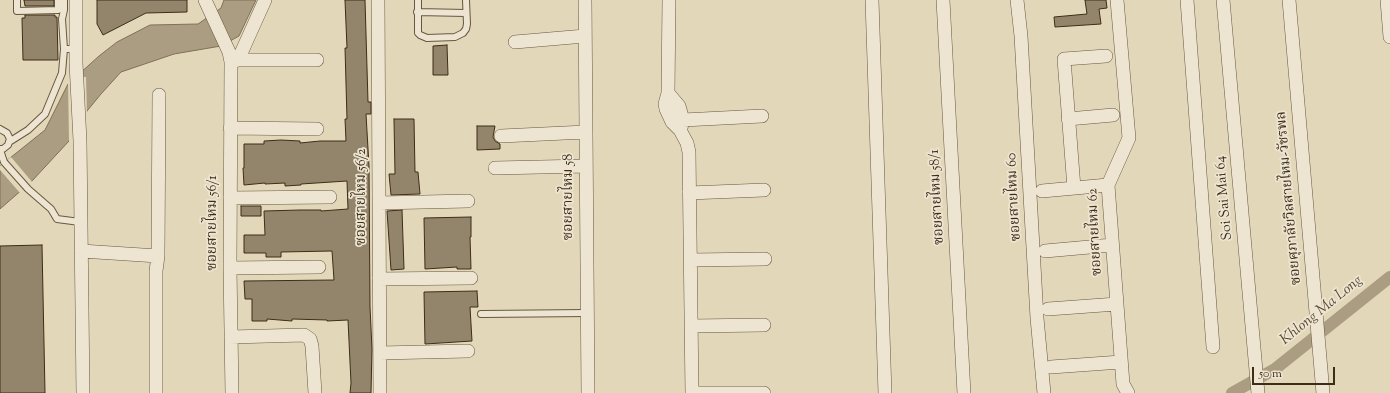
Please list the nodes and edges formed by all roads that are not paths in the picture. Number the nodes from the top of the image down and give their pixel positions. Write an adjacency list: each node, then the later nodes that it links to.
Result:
1 (17, 0): 2 (lane)
2 (58, 0)
3 (64, 0): 25 (lane)
4 (76, 0): 26 (street)
5 (205, 0): 28 (street)
6 (265, 0): 28 (street)
7 (378, 0): 52 (street, ซอยสายไหม 56/2)
8 (418, 0): 20 (lane)
9 (466, 0): 21 (lane)
10 (585, 0): 22 (street, ซอยสายไหม 58)
11 (669, 0): 34 (street)
12 (872, 0): 83 (street)
13 (943, 0): 84 (street, ซอยสายไหม 58/1)
14 (1017, 0): 85 (street, ซอยสายไหม 60)
15 (1117, 0): 44 (street, ซอยสายไหม 62)
16 (1187, 0): 71 (street, Soi Sai Mai 64)
17 (1224, 0): 87 (street, Soi Sai Mai 64)
18 (1289, 0): 88 (street, ซอยศุภาลัยวิลสายไหม-วัชรพล)
19 (1387, 0): 23 (street)
20 (417, 12): 21 (lane); 21 (lane)
21 (466, 13)
22 (585, 36): 24 (street); 38 (street, ซอยสายไหม 58)
23 (1390, 37)
24 (515, 42)
25 (64, 49): 26 (lane); 40 (lane)
26 (77, 49): 53 (street)
27 (1106, 56): 33 (street)
28 (233, 58): 29 (street); 35 (street, ซอยสายไหม 56/1)
29 (318, 60)
30 (159, 95): 57 (street)
31 (1113, 115): 33 (street)
32 (762, 116): 34 (street)
33 (1068, 119): 45 (street)
34 (678, 124): 48 (street)
35 (230, 128): 36 (street); 50 (street, ซอยสายไหม 56/1)
36 (318, 129)
37 (0, 130): 40 (lane)
38 (586, 132): 39 (street); 42 (street, ซอยสายไหม 58)
39 (501, 136)
40 (9, 142): 41 (lane)
41 (0, 149): 53 (lane)
42 (586, 166): 43 (street); 66 (street, ซอยสายไหม 58)
43 (495, 168)
44 (1108, 185): 45 (street); 54 (street, ซอยสายไหม 62)
45 (1074, 188): 47 (street)
46 (764, 190): 48 (street)
47 (1042, 191)
48 (689, 193): 59 (street)
49 (330, 197): 50 (street)
50 (230, 198): 61 (street, ซอยสายไหม 56/1)
51 (468, 201): 52 (street)
52 (379, 203): 63 (street, ซอยสายไหม 56/2)
53 (80, 222): 55 (street)
54 (1112, 245): 56 (street); 64 (street, ซอยสายไหม 62)
55 (81, 251): 57 (street); 76 (street)
56 (1045, 251)
57 (158, 256): 77 (street)
58 (765, 259): 59 (street)
59 (691, 260): 69 (street)
60 (319, 267): 61 (street)
61 (230, 268): 70 (street, ซอยสายไหม 56/1)
62 (471, 278): 63 (street)
63 (379, 279): 73 (street, ซอยสายไหม 56/2)
64 (1117, 304): 65 (street); 74 (street, ซอยสายไหม 62)
65 (1048, 309)
66 (587, 313): 67 (lane); 81 (street, ซอยสายไหม 58)
67 (481, 314)
68 (764, 325): 69 (street)
69 (692, 326): 82 (street)
70 (231, 337): 78 (street, ซอยสายไหม 56/1); 79 (street)
71 (1214, 347)
72 (468, 351): 73 (street)
73 (380, 353): 80 (street, ซอยสายไหม 56/2)
74 (1121, 362): 75 (street); 86 (street, ซอยสายไหม 62)
75 (1051, 367)
76 (83, 393)
77 (156, 393)
78 (232, 393)
79 (315, 393)
80 (380, 393)
81 (588, 393)
82 (764, 393)
83 (885, 393)
84 (964, 393)
85 (1044, 393)
86 (1128, 393)
87 (1258, 393)
88 (1322, 393)

